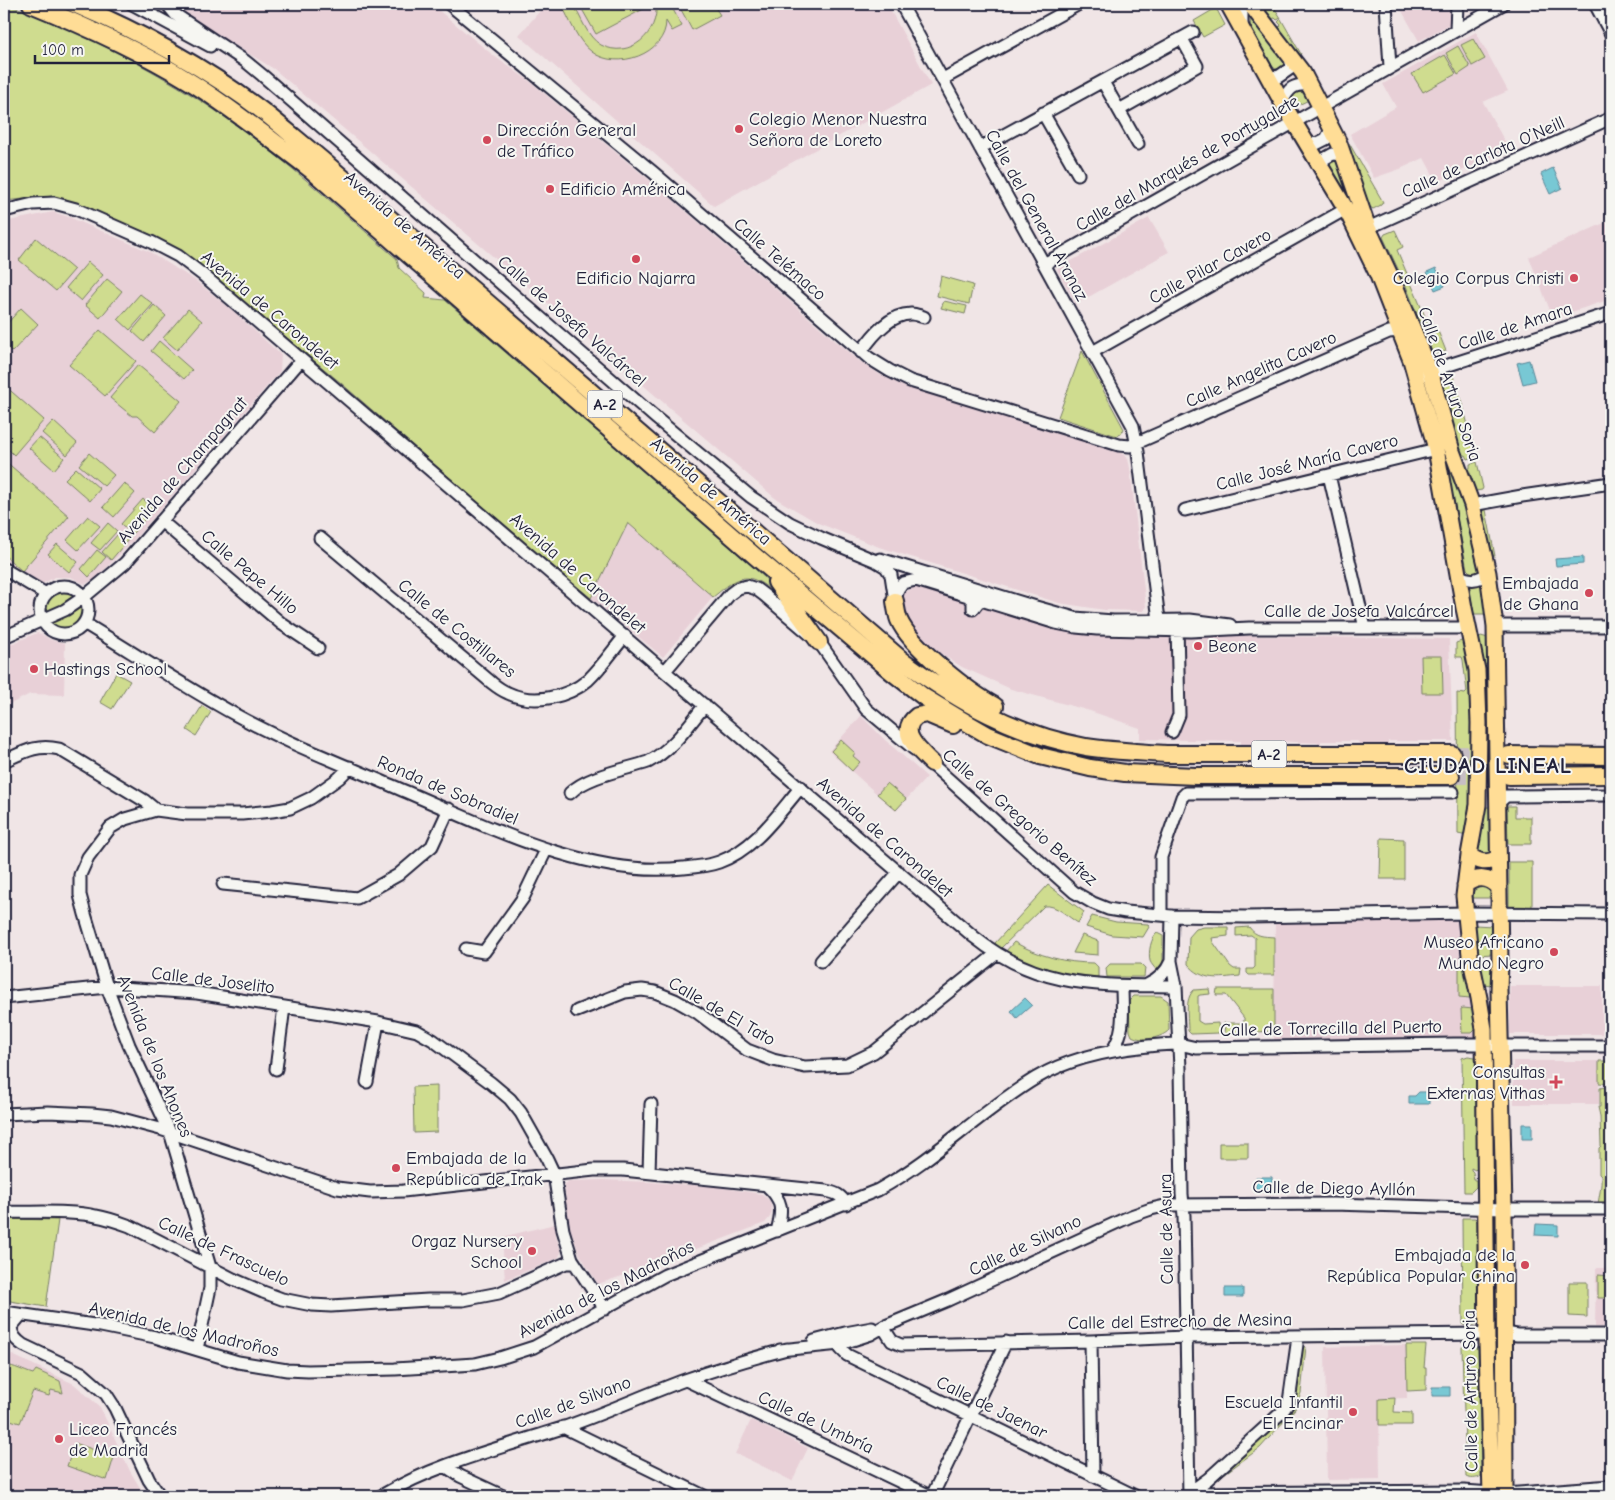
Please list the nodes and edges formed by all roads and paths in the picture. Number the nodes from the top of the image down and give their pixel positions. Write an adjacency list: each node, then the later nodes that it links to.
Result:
1 (31, 4): 61 (highway, Avenida de América / A-2)
2 (74, 4): 87 (highway, Avenida de América / A-2)
3 (132, 4): 26 (street, Calle de Josefa Valcárcel)
4 (166, 4): 26 (street, Calle de Josefa Valcárcel)
5 (449, 4): 48 (street, Calle Telémaco)
6 (901, 4): 23 (street, Calle del General Aranaz)
7 (1079, 4): 23 (street)
8 (1228, 4): 15 (main road, Calle de Arturo Soria)
9 (1246, 4): 15 (street)
10 (1250, 4): 20 (main road, Calle de Arturo Soria)
11 (1386, 4): 21 (street)
12 (1458, 4): 16 (street)
13 (1503, 4): 16 (street, Calle del Marqués de Portugalete)
14 (1595, 4): 18 (street)
15 (1242, 28): 22 (main road, Calle de Arturo Soria)
16 (1456, 30): 21 (street, Calle del Marqués de Portugalete)
17 (1193, 32): 19 (street)
18 (1611, 34)
19 (1182, 39): 24 (street); 29 (street)
20 (1291, 58): 22 (street); 25 (main road, Calle de Arturo Soria)
21 (1390, 67): 28 (street, Calle del Marqués de Portugalete)
22 (1269, 76): 27 (main road, Calle de Arturo Soria)
23 (943, 79): 36 (street, Calle del General Aranaz)
24 (1103, 82): 29 (street); 30 (street)
25 (1309, 85): 27 (street); 28 (main road, Calle de Arturo Soria)
26 (283, 93): 60 (street, Calle de Josefa Valcárcel)
27 (1282, 102): 32 (main road, Calle de Arturo Soria)
28 (1321, 106): 32 (street, Calle del Marqués de Portugalete); 33 (main road, Calle de Arturo Soria)
29 (1119, 110): 35 (street)
30 (1043, 113): 36 (street); 39 (street)
31 (1611, 118): 42 (street, Calle de Carlota O’Neill)
32 (1294, 122): 34 (main road, Calle de Arturo Soria); 43 (street, Calle del Marqués de Portugalete)
33 (1332, 128): 34 (street); 37 (main road, Calle de Arturo Soria)
34 (1305, 142): 38 (main road, Calle de Arturo Soria)
35 (1138, 144)
36 (980, 148): 43 (street, Calle del General Aranaz)
37 (1344, 155): 38 (street); 42 (main road, Calle de Arturo Soria)
38 (1322, 168): 40 (main road, Calle de Arturo Soria)
39 (1078, 174)
40 (1346, 209): 46 (main road, Calle de Arturo Soria); 47 (street, Calle Pilar Cavero)
41 (4, 211): 49 (street, Avenida de Carondelet)
42 (1368, 228): 50 (main road, Calle de Arturo Soria)
43 (1044, 264): 47 (street, Calle del General Aranaz)
44 (1611, 313): 50 (street, Calle de Amara)
45 (924, 317): 48 (street)
46 (1401, 331): 51 (main road, Calle de Arturo Soria); 52 (street, Calle Angelita Cavero)
47 (1091, 350): 52 (street, Calle del General Aranaz)
48 (861, 352): 52 (street, Calle Telémaco)
49 (301, 360): 58 (street, Avenida de Champagnat); 78 (street, Avenida de Carondelet)
50 (1430, 372): 51 (street); 56 (main road, Calle de Arturo Soria)
51 (1419, 384): 53 (main road, Calle de Arturo Soria)
52 (1137, 444): 70 (street, Calle del General Aranaz)
53 (1436, 449): 54 (street, Calle José María Cavero); 64 (main road, Calle de Arturo Soria)
54 (1329, 474): 57 (street, Calle José María Cavero); 76 (street)
55 (1611, 483): 56 (street)
56 (1472, 505): 63 (main road, Calle de Arturo Soria)
57 (1185, 510)
58 (161, 521): 66 (street, Avenida de Champagnat); 81 (street, Calle Pepe Hillo)
59 (320, 538): 78 (street, Calle de Costillares)
60 (853, 552): 67 (street, Calle de Josefa Valcárcel); 68 (street, Calle de Josefa Valcárcel)
61 (756, 557): 80 (highway); 90 (highway, Avenida de América / A-2)
62 (4, 569): 65 (street)
63 (1488, 574): 64 (street); 74 (main road, Calle de Arturo Soria)
64 (1459, 576): 77 (main road, Calle de Arturo Soria)
65 (46, 594): 66 (street); 69 (street)
66 (84, 597): 69 (street); 71 (street)
67 (895, 601): 68 (street, Calle de Josefa Valcárcel); 87 (highway)
68 (1012, 605): 72 (street, Calle de Josefa Valcárcel); 72 (street, Calle de Josefa Valcárcel)
69 (42, 620): 71 (street); 79 (street)
70 (1159, 620): 72 (street, Calle de Josefa Valcárcel); 73 (street, Calle de Josefa Valcárcel)
71 (84, 623): 94 (street, Ronda de Sobradiel)
72 (1095, 624): 73 (street, Calle de Josefa Valcárcel)
73 (1177, 626): 76 (street, Calle de Josefa Valcárcel); 86 (street)
74 (1495, 626): 75 (street); 77 (main road); 83 (main road, Calle de Arturo Soria)
75 (1611, 626)
76 (1365, 628): 77 (street, Calle de Josefa Valcárcel)
77 (1468, 628): 82 (main road, Calle de Arturo Soria)
78 (625, 636): 84 (street, Avenida de Carondelet)
79 (4, 637)
80 (818, 642): 84 (street, Calle de Gregorio Benítez); 93 (street, Calle de Gregorio Benítez)
81 (318, 648)
82 (1477, 670): 83 (street); 106 (main road, Calle de Arturo Soria)
83 (1496, 670): 102 (main road, Calle de Arturo Soria)
84 (665, 671): 85 (street, Avenida de Carondelet)
85 (705, 705): 98 (street, Avenida de Carondelet); 100 (street)
86 (1172, 732)
87 (1086, 746): 88 (highway, Avenida de América / A-2)
88 (1452, 754)
89 (1509, 755): 91 (highway)
90 (1040, 756): 93 (highway); 96 (highway, Avenida de América / A-2)
91 (1611, 756)
92 (4, 761): 104 (street)
93 (932, 764): 115 (street, Calle de Gregorio Benítez)
94 (350, 768): 103 (street, Ronda de Sobradiel); 104 (street, Avenida de los Ahones)
95 (1611, 775): 97 (highway)
96 (1451, 776)
97 (1509, 776)
98 (801, 787): 105 (street, Ronda de Sobradiel); 108 (street, Avenida de Carondelet)
99 (1453, 792): 115 (street, Calle de Asura)
100 (570, 793)
101 (1611, 795): 102 (street)
102 (1498, 803): 107 (main road, Calle de Arturo Soria)
103 (449, 809): 105 (street, Ronda de Sobradiel); 109 (street)
104 (156, 810): 123 (street, Avenida de los Ahones)
105 (546, 850): 116 (street)
106 (1469, 855): 107 (main road); 110 (main road, Calle de Arturo Soria)
107 (1498, 858): 111 (main road, Calle de Arturo Soria)
108 (899, 872): 117 (street, Avenida de Carondelet); 118 (street)
109 (223, 884)
110 (1465, 885): 111 (main road); 112 (main road, Calle de Arturo Soria)
111 (1499, 888): 113 (main road, Calle de Arturo Soria)
112 (1465, 913): 113 (street); 115 (street, Calle de Gregorio Benítez); 126 (main road, Calle de Arturo Soria)
113 (1499, 914): 114 (street); 124 (main road, Calle de Arturo Soria)
114 (1611, 914)
115 (1166, 915): 119 (street, Calle de Asura)
116 (466, 948)
117 (996, 954): 120 (street, Avenida de Carondelet); 128 (street, Calle de El Tato)
118 (821, 961)
119 (1171, 961): 121 (street); 122 (street, Calle de Asura)
120 (1122, 986): 121 (street, Avenida de Carondelet); 130 (street)
121 (1144, 986): 122 (street, Avenida de Carondelet)
122 (1176, 986): 131 (street, Calle de Asura)
123 (107, 987): 125 (street, Calle de Joselito); 127 (street, Calle de Joselito); 141 (street, Avenida de los Ahones)
124 (1499, 990): 126 (main road); 133 (main road, Calle de Arturo Soria)
125 (4, 998)
126 (1480, 998): 132 (main road, Calle de Arturo Soria)
127 (284, 1007): 129 (street, Calle de Joselito); 137 (street, Calle de Joselito)
128 (577, 1011)
129 (378, 1022): 138 (street); 143 (street, Calle de Joselito)
130 (1122, 1031): 135 (street); 136 (street)
131 (1179, 1044): 132 (street, Calle de Torrecilla del Puerto); 135 (street, Avenida de los Madroños); 146 (street, Calle de Asura)
132 (1484, 1045): 133 (street); 147 (main road, Calle de Arturo Soria)
133 (1500, 1046): 134 (street); 148 (main road, Calle de Arturo Soria)
134 (1611, 1046)
135 (1130, 1048): 136 (street, Avenida de los Madroños)
136 (1112, 1051): 145 (street, Avenida de los Madroños)
137 (276, 1069)
138 (367, 1082)
139 (651, 1104): 142 (street)
140 (4, 1114): 141 (street)
141 (170, 1132): 143 (street); 153 (street, Avenida de los Ahones)
142 (649, 1172): 143 (street); 144 (street)
143 (554, 1174): 152 (street, Calle de Joselito)
144 (766, 1184): 145 (street); 151 (street)
145 (846, 1204): 151 (street, Avenida de los Madroños)
146 (1183, 1204): 147 (street, Calle de Diego Ayllón); 157 (street, Calle de Silvano); 162 (street, Calle de Asura)
147 (1485, 1208): 148 (street, Calle de Diego Ayllón); 160 (main road, Calle de Arturo Soria)
148 (1504, 1209): 149 (street, Calle de Diego Ayllón); 159 (main road, Calle de Arturo Soria)
149 (1611, 1209)
150 (4, 1212): 153 (street, Calle de Frascuelo)
151 (778, 1231): 154 (street, Avenida de los Madroños)
152 (576, 1264): 153 (street, Calle de Frascuelo); 154 (street, Calle de Joselito)
153 (210, 1267): 169 (street, Avenida de los Ahones)
154 (605, 1309): 169 (street, Avenida de los Madroños)
155 (4, 1312): 156 (street, Avenida de los Madroños)
156 (21, 1315): 168 (street); 169 (street, Avenida de los Madroños)
157 (884, 1327): 158 (street, Calle de Silvano); 166 (street, Calle del Estrecho de Mesina); 167 (street, Calle de Silvano)
158 (845, 1333): 167 (street); 170 (street, Calle de Silvano)
159 (1505, 1333): 161 (street); 178 (main road, Calle de Arturo Soria)
160 (1486, 1334): 163 (street, Calle del Estrecho de Mesina); 178 (main road, Calle de Arturo Soria)
161 (1611, 1335)
162 (1185, 1337): 163 (street, Calle del Estrecho de Mesina); 165 (street, Calle del Estrecho de Mesina); 177 (street, Calle de Asura)
163 (1298, 1337): 177 (street)
164 (4, 1338): 168 (street)
165 (1091, 1341): 166 (street, Calle del Estrecho de Mesina); 175 (street)
166 (1006, 1342): 172 (street)
167 (840, 1344): 170 (street, Calle de Silvano); 172 (street, Calle de Jaenar)
168 (23, 1345): 179 (street)
169 (197, 1349)
170 (780, 1350): 171 (street, Calle de Silvano)
171 (686, 1380): 173 (street, Calle de Silvano); 183 (street, Calle de Umbría)
172 (970, 1416): 175 (street, Calle de Jaenar); 183 (street)
173 (562, 1427): 174 (street, Calle de Silvano); 182 (street)
174 (445, 1466): 180 (street, Calle de Silvano); 181 (street)
175 (1093, 1476): 184 (street, Calle de Jaenar)
176 (1611, 1486): 178 (street)
177 (1188, 1495): 178 (street)
178 (1498, 1495)
179 (160, 1496)
180 (381, 1496)
181 (503, 1496)
182 (704, 1496)
183 (931, 1496)
184 (1135, 1496)

